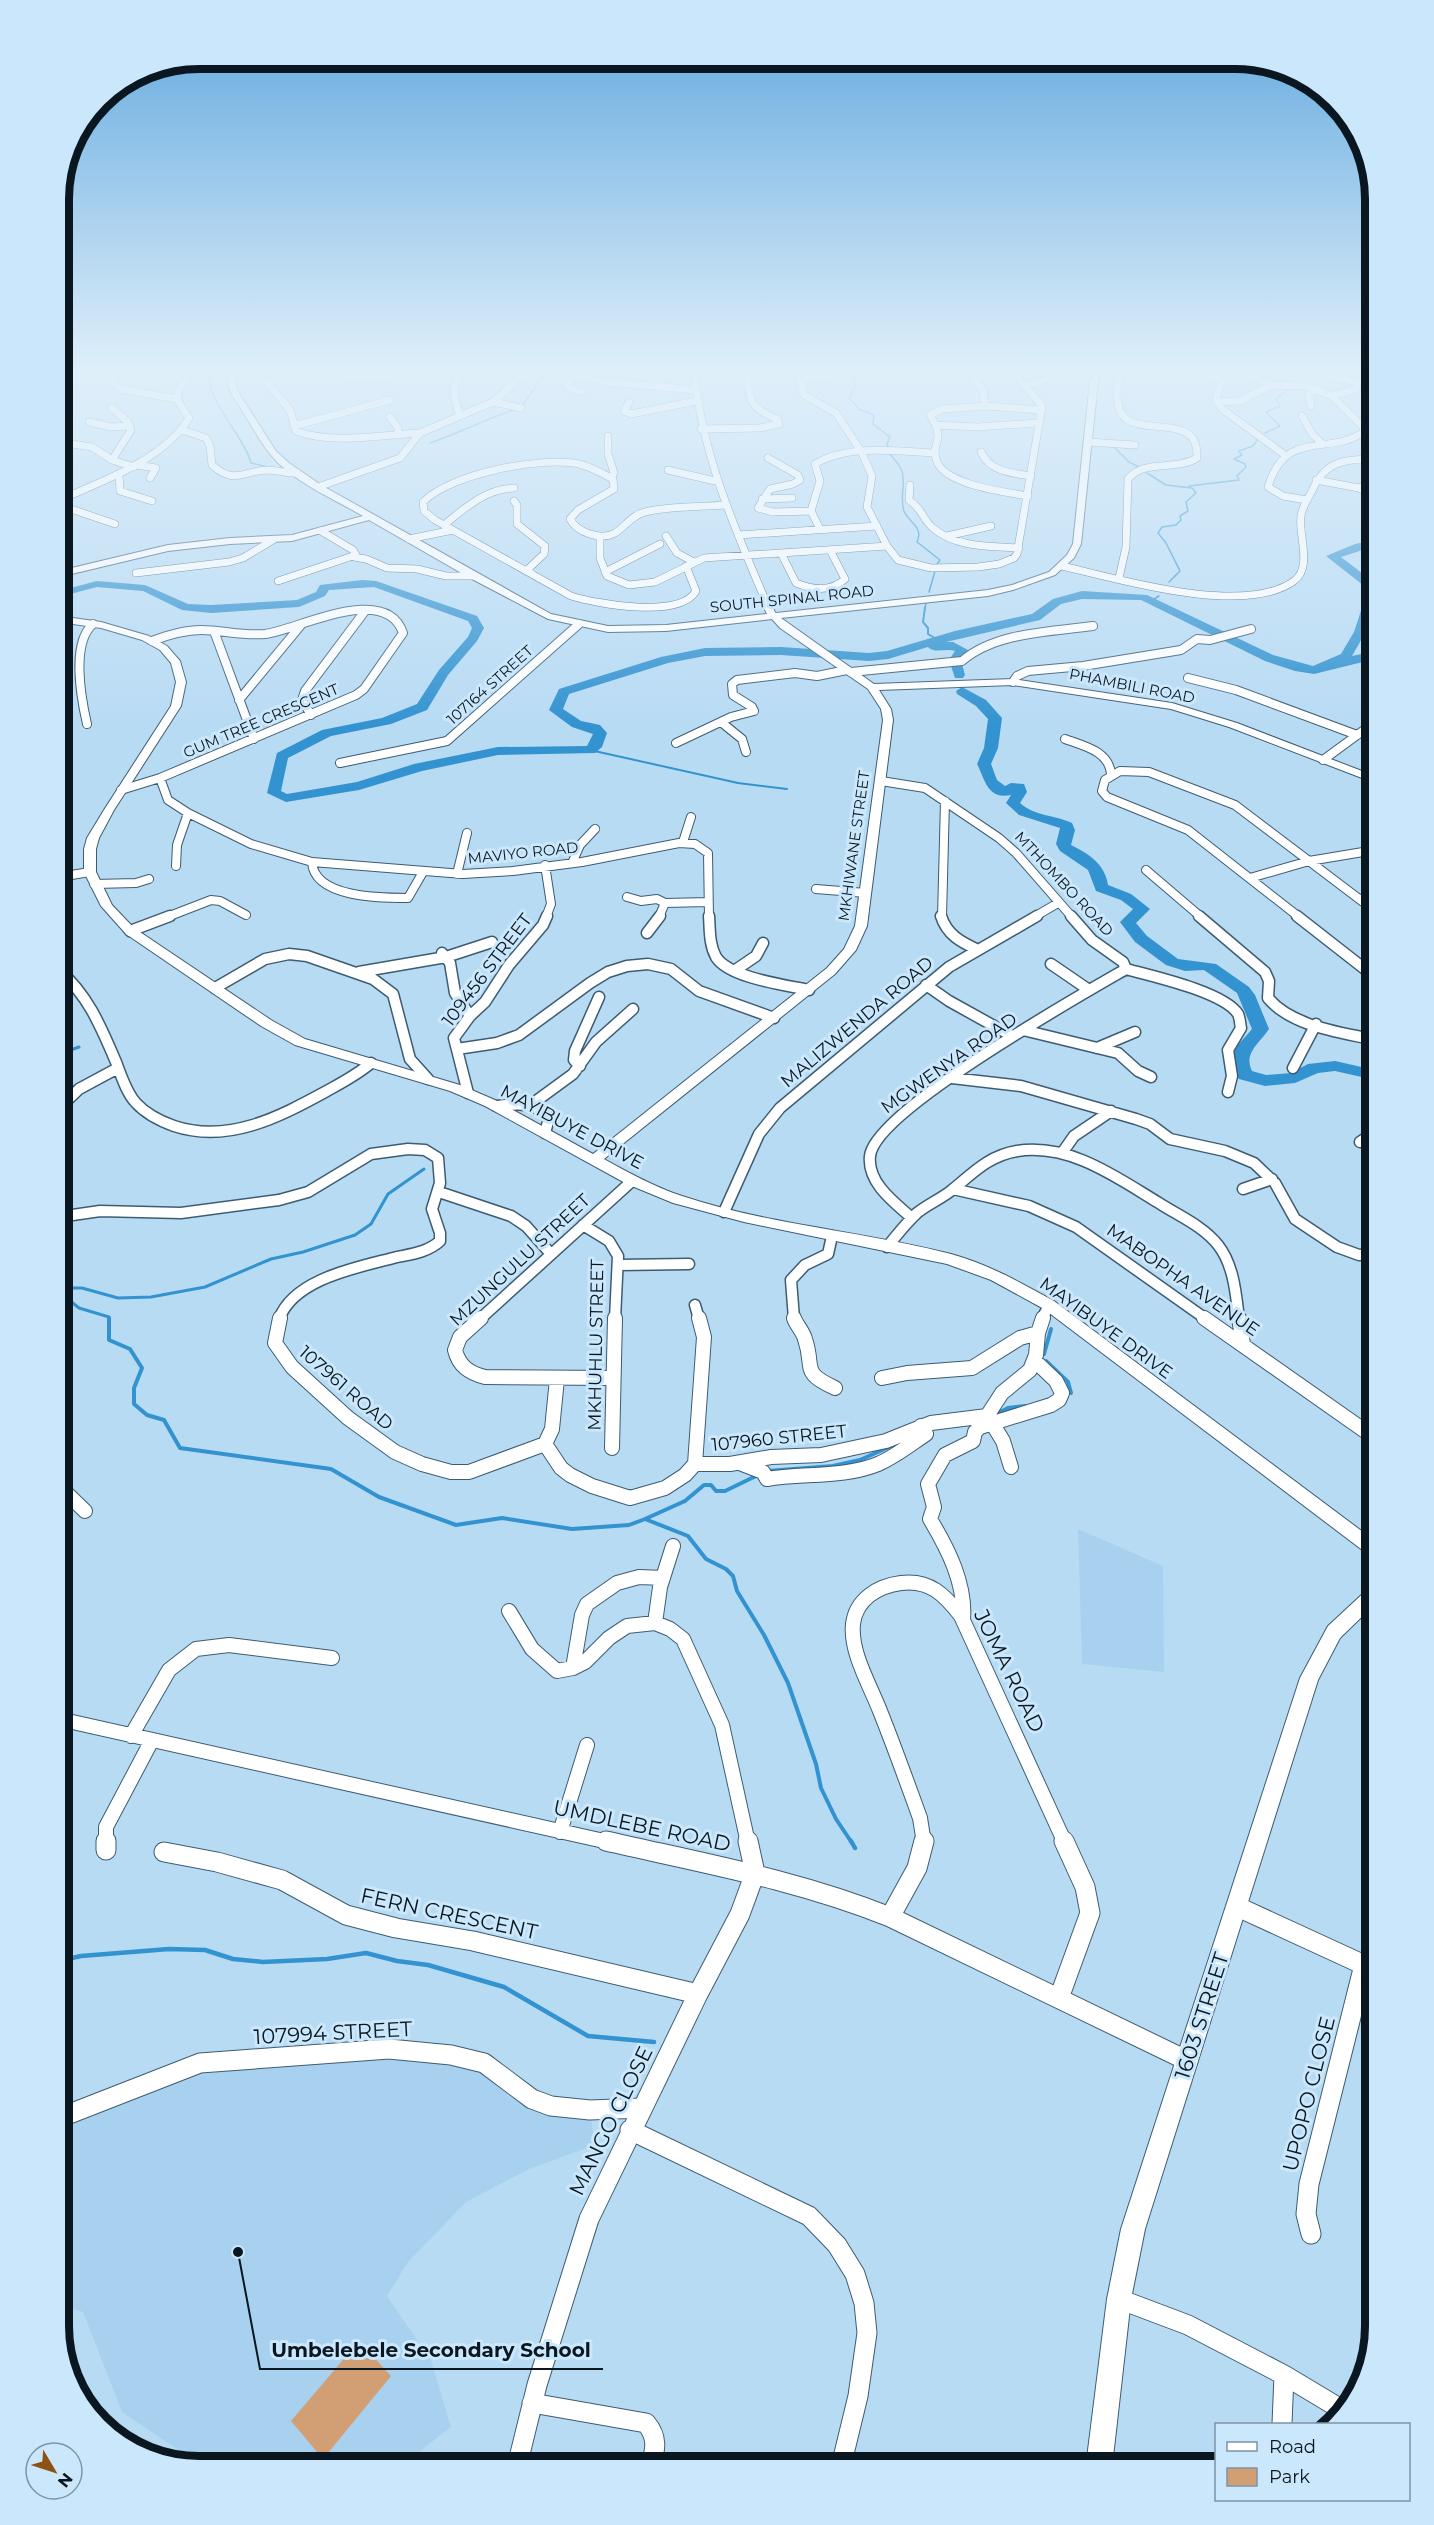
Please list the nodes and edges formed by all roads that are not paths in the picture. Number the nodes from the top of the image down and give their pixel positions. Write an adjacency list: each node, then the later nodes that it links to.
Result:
1 (86, 489): 18 (street)
2 (119, 489): 23 (street)
3 (321, 489): 28 (street, SOUTH SPINAL ROAD)
4 (441, 489): 30 (street)
5 (504, 489): 30 (street)
6 (614, 489): 39 (street)
7 (718, 489): 25 (street)
8 (771, 489): 21 (street)
9 (818, 489): 27 (street)
10 (870, 489): 31 (street)
11 (910, 489): 41 (street)
12 (989, 489): 19 (street)
13 (1029, 489): 19 (street)
14 (1083, 489): 52 (street, SOUTH SPINAL ROAD)
15 (1128, 489): 58 (street)
16 (1271, 489): 22 (street)
17 (1312, 489): 22 (street)
18 (69, 496)
19 (1028, 496): 46 (street)
20 (792, 498): 21 (street)
21 (762, 499): 27 (street)
22 (1307, 500): 58 (street)
23 (152, 501)
24 (514, 501): 53 (street)
25 (725, 505): 38 (street); 39 (street)
26 (69, 508): 29 (street)
27 (811, 511): 34 (street)
28 (369, 517): 33 (street); 35 (street, SOUTH SPINAL ROAD)
29 (115, 524)
30 (444, 525): 36 (street)
31 (877, 526): 34 (street); 45 (street)
32 (991, 526): 41 (street)
33 (331, 528): 35 (street); 37 (street)
34 (820, 529): 38 (street)
35 (391, 530): 42 (street, SOUTH SPINAL ROAD)
36 (453, 530): 42 (street); 53 (street)
37 (321, 531): 43 (street); 50 (street)
38 (738, 535): 49 (street)
39 (600, 536): 55 (street)
40 (666, 536): 51 (street)
41 (945, 536): 46 (street)
42 (409, 539): 57 (street, SOUTH SPINAL ROAD)
43 (273, 540): 54 (street); 56 (street)
44 (660, 544): 55 (street)
45 (886, 546): 46 (street); 47 (street)
46 (1018, 548)
47 (830, 550): 48 (street); 48 (street)
48 (780, 553): 49 (street)
49 (746, 555): 51 (street); 61 (street)
50 (354, 557): 57 (street); 59 (street)
51 (690, 564): 53 (street); 55 (street)
52 (1062, 566): 58 (street); 61 (street, SOUTH SPINAL ROAD)
53 (526, 570)
54 (69, 571)
55 (605, 572)
56 (136, 573)
57 (473, 576): 65 (street, SOUTH SPINAL ROAD)
58 (1119, 578)
59 (278, 581)
60 (365, 611): 64 (street, GUM TREE CRESCENT); 75 (street); 75 (street, GUM TREE CRESCENT)
61 (772, 614): 65 (street, SOUTH SPINAL ROAD); 70 (street, MKHIWANE STREET)
62 (69, 620): 63 (street)
63 (93, 624): 69 (street); 77 (street)
64 (302, 624): 68 (street, GUM TREE CRESCENT); 74 (street)
65 (582, 625): 85 (street, 107164 STREET)
66 (1093, 626): 70 (street)
67 (1251, 629): 72 (street)
68 (214, 631): 69 (street, GUM TREE CRESCENT); 74 (street)
69 (152, 641): 90 (street)
70 (847, 670): 73 (street, MKHIWANE STREET); 76 (street)
71 (1188, 678): 79 (street)
72 (1013, 682): 73 (street, PHAMBILI ROAD); 84 (street, PHAMBILI ROAD)
73 (872, 687): 89 (street, MKHIWANE STREET)
74 (239, 700): 80 (street)
75 (311, 715): 80 (street, GUM TREE CRESCENT)
76 (721, 722): 82 (street); 83 (street)
77 (87, 724)
78 (1365, 730): 79 (street)
79 (1357, 735): 84 (street)
80 (254, 739): 88 (street, GUM TREE CRESCENT)
81 (1065, 739): 86 (street)
82 (676, 743)
83 (746, 752)
84 (1323, 760): 87 (street, PHAMBILI ROAD)
85 (340, 763)
86 (1111, 774): 98 (street); 108 (street)
87 (1365, 776)
88 (160, 778): 90 (street, GUM TREE CRESCENT); 92 (street, MAVIYO ROAD)
89 (881, 781): 91 (street, MTHOMBO ROAD); 111 (street, MKHIWANE STREET)
90 (121, 790): 107 (street)
91 (945, 801): 117 (street, MTHOMBO ROAD); 124 (street)
92 (188, 813): 99 (street, MAVIYO ROAD); 101 (street)
93 (691, 818): 96 (street)
94 (595, 829): 100 (street)
95 (467, 832): 105 (street)
96 (683, 842): 100 (street, MAVIYO ROAD); 115 (street)
97 (1365, 852): 98 (street)
98 (1309, 861): 108 (street); 114 (street)
99 (312, 862): 104 (street, MAVIYO ROAD); 104 (street)
100 (572, 863): 102 (street, MAVIYO ROAD)
101 (176, 866)
102 (545, 866): 105 (street, MAVIYO ROAD); 138 (street, 109456 STREET)
103 (1146, 870): 140 (street)
104 (423, 872): 105 (street, MAVIYO ROAD)
105 (458, 873)
106 (69, 877): 107 (street)
107 (92, 878): 109 (street); 120 (street, MAYIBUYE DRIVE)
108 (1250, 878): 127 (street)
109 (149, 879)
110 (816, 889): 111 (street)
111 (866, 892): 134 (street, MKHIWANE STREET)
112 (627, 897): 116 (street)
113 (1365, 898): 114 (street)
114 (1360, 899): 118 (street)
115 (708, 902): 116 (street); 129 (street)
116 (665, 903): 121 (street)
117 (1058, 903): 124 (street, MALIZWENDA ROAD); 128 (street, MTHOMBO ROAD)
118 (1365, 903)
119 (246, 915): 120 (street)
120 (130, 931): 133 (street, MAYIBUYE DRIVE)
121 (647, 933)
122 (492, 942): 125 (street)
123 (763, 944): 129 (street)
124 (978, 950): 132 (street, MALIZWENDA ROAD)
125 (443, 954): 130 (street); 138 (street)
126 (1051, 964): 135 (street)
127 (1365, 968)
128 (1126, 969): 135 (street, MGWENYA ROAD); 154 (street)
129 (734, 971): 134 (street)
130 (357, 972): 133 (street); 153 (street)
131 (69, 978): 149 (street)
132 (926, 986): 143 (street); 170 (street, MALIZWENDA ROAD)
133 (215, 988): 147 (street, MAYIBUYE DRIVE)
134 (809, 990): 139 (street, MKHIWANE STREET)
135 (1089, 990): 141 (street, MGWENYA ROAD)
136 (599, 997): 148 (street)
137 (633, 1009): 148 (street)
138 (470, 1016): 146 (street, 109456 STREET)
139 (774, 1018): 146 (street); 164 (street, MKHIWANE STREET)
140 (1316, 1024): 144 (street); 150 (street)
141 (1023, 1030): 143 (street, MGWENYA ROAD); 145 (street)
142 (1135, 1032): 145 (street)
143 (1012, 1036): 152 (street, MGWENYA ROAD)
144 (1365, 1037)
145 (1096, 1048): 151 (street)
146 (457, 1049): 155 (street, 109456 STREET)
147 (371, 1064): 149 (street); 153 (street, MAYIBUYE DRIVE)
148 (580, 1066): 157 (street)
149 (118, 1068): 156 (street)
150 (1293, 1068)
151 (1151, 1077)
152 (952, 1078): 159 (street); 172 (street, MGWENYA ROAD)
153 (428, 1079): 155 (street, MAYIBUYE DRIVE)
154 (1228, 1092)
155 (468, 1093): 158 (street, MAYIBUYE DRIVE)
156 (69, 1099)
157 (532, 1104): 158 (street); 160 (street)
158 (496, 1106): 160 (street, MAYIBUYE DRIVE)
159 (1117, 1113): 163 (street); 165 (street)
160 (545, 1133): 164 (street, MAYIBUYE DRIVE)
161 (1365, 1139): 162 (street)
162 (1360, 1142)
163 (1062, 1153): 167 (street); 183 (street)
164 (594, 1160): 166 (street, MAYIBUYE DRIVE)
165 (1272, 1179): 168 (street); 177 (street)
166 (632, 1180): 170 (street, MAYIBUYE DRIVE); 173 (street, MZUNGULU STREET)
167 (952, 1189): 172 (street); 183 (street, MABOPHA AVENUE)
168 (1243, 1189)
169 (439, 1192): 171 (street); 176 (street); 192 (street, 107961 ROAD)
170 (724, 1212): 174 (street, MAYIBUYE DRIVE)
171 (69, 1215)
172 (912, 1218): 175 (street)
173 (583, 1225): 176 (street, MZUNGULU STREET); 179 (street, MKHUHLU STREET)
174 (832, 1236): 175 (street, MAYIBUYE DRIVE); 188 (street)
175 (887, 1247): 181 (street, MAYIBUYE DRIVE)
176 (551, 1254): 187 (street, MZUNGULU STREET)
177 (1365, 1254)
178 (689, 1264): 179 (street)
179 (618, 1265): 185 (street, MKHUHLU STREET)
180 (695, 1305): 195 (street)
181 (1049, 1305): 182 (street); 199 (street, MAYIBUYE DRIVE)
182 (1038, 1332): 184 (street); 186 (street)
183 (1243, 1344): 191 (street, MABOPHA AVENUE)
184 (1034, 1360): 189 (street); 189 (street)
185 (612, 1378): 187 (street, MZUNGULU STREET); 193 (street, MKHUHLU STREET)
186 (882, 1378)
187 (557, 1379): 192 (street)
188 (835, 1388)
189 (989, 1419): 190 (street); 196 (street); 204 (street)
190 (923, 1430): 194 (street, 107960 STREET); 194 (street)
191 (1365, 1430)
192 (545, 1444): 195 (street, 107960 STREET)
193 (612, 1448)
194 (740, 1463): 195 (street, 107960 STREET)
195 (695, 1464)
196 (1011, 1467)
197 (69, 1496): 198 (street)
198 (85, 1511)
199 (1365, 1542)
200 (673, 1546): 201 (street)
201 (663, 1578): 205 (street); 207 (street)
202 (1365, 1603): 216 (street, 1603 STREET)
203 (509, 1611): 207 (street)
204 (963, 1620): 217 (street, JOMA ROAD); 221 (street, JOMA ROAD)
205 (655, 1623): 207 (street); 215 (street)
206 (332, 1658): 209 (street)
207 (573, 1668)
208 (69, 1721): 209 (street, UMDLEBE ROAD)
209 (131, 1736): 210 (street, UMDLEBE ROAD)
210 (153, 1740): 212 (street, UMDLEBE ROAD); 213 (street)
211 (587, 1745): 212 (street)
212 (560, 1832): 215 (street, UMDLEBE ROAD)
213 (106, 1850)
214 (164, 1852): 220 (street, FERN CRESCENT)
215 (755, 1873): 217 (street, UMDLEBE ROAD); 220 (street, MANGO CLOSE)
216 (1238, 1907): 218 (street); 222 (street, 1603 STREET)
217 (890, 1917): 221 (street, UMDLEBE ROAD)
218 (1365, 1965)
219 (1365, 1985): 226 (street, UPOPO CLOSE)
220 (698, 1994): 223 (street, MANGO CLOSE)
221 (1059, 1998): 222 (street, UMDLEBE ROAD)
222 (1188, 2061): 227 (street, 1603 STREET)
223 (641, 2108): 224 (street, 107994 STREET); 225 (street, MANGO CLOSE)
224 (69, 2114)
225 (630, 2130): 229 (street, MANGO CLOSE); 234 (street)
226 (1311, 2235)
227 (1119, 2299): 228 (street); 235 (street, 1603 STREET)
228 (1284, 2375): 230 (street); 231 (street)
229 (532, 2403): 232 (street, MANGO CLOSE); 233 (street)
230 (1337, 2407)
231 (1282, 2423)
232 (519, 2456)
233 (652, 2456)
234 (843, 2456)
235 (1100, 2456)

